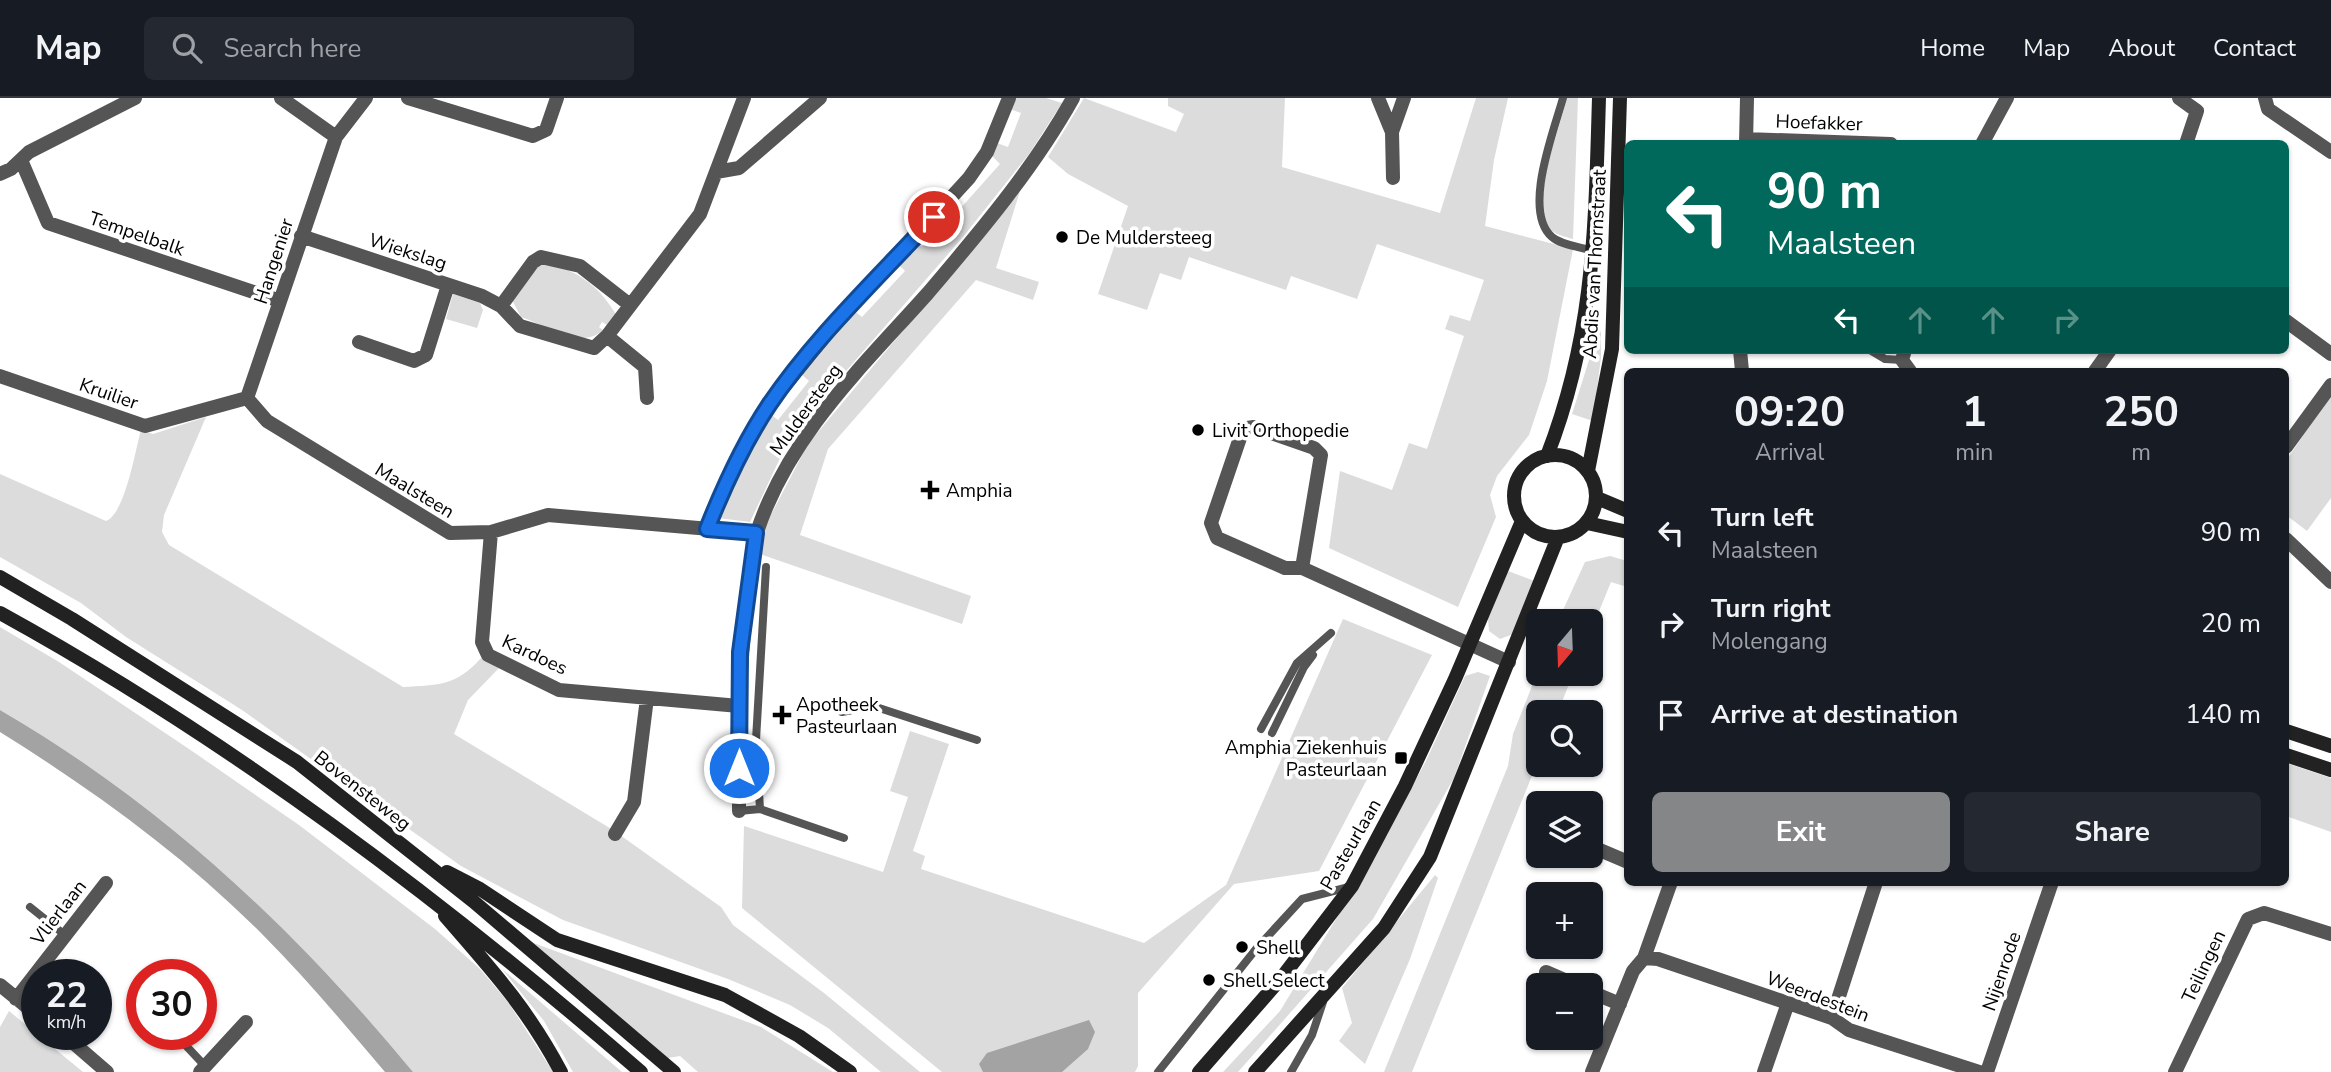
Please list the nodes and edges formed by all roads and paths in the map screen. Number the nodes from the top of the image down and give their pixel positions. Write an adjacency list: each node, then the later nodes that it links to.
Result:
1 (135, 98): 25 (street)
2 (281, 98): 20 (street)
3 (366, 98): 20 (street, Hangenier)
4 (408, 98): 5 (street)
5 (557, 98)
6 (744, 98): 26 (street)
7 (820, 98): 26 (street)
8 (1009, 98): 52 (street)
9 (1378, 98): 19 (street)
10 (1404, 98): 19 (street)
11 (1563, 98): 30 (lane, Abdis van Thornstraat)
12 (1599, 98): 30 (main road, Abdis van Thornstraat)
13 (1620, 98): 47 (main road, Abdis van Thornstraat)
14 (1747, 98): 21 (street, Hoefakker)
15 (2007, 98): 22 (street)
16 (2179, 98): 23 (street)
17 (2265, 98): 24 (street)
18 (1070, 99): 55 (street, Muldersteeg)
19 (1392, 132): 28 (street)
20 (336, 137): 29 (street, Hangenier)
21 (1746, 140)
22 (1984, 140)
23 (2187, 140)
24 (2331, 152)
25 (21, 160): 27 (street); 32 (street, Tempelbalk)
26 (716, 172): 33 (street)
27 (0, 174)
28 (1393, 178)
29 (301, 236): 31 (street, Wiekslag); 32 (street, Hangenier)
30 (1594, 251): 46 (main road, Abdis van Thornstraat)
31 (448, 285): 34 (street, Wiekslag); 37 (street)
32 (280, 301): 43 (street, Hangenier)
33 (630, 305): 34 (street); 36 (street)
34 (500, 306): 36 (street, Wiekslag)
35 (2289, 323): 39 (street)
36 (607, 336): 44 (street)
37 (359, 342)
38 (1877, 354): 40 (lane)
39 (2331, 354)
40 (1906, 360)
41 (0, 376): 43 (street, Kruilier)
42 (2331, 385): 45 (street)
43 (247, 398): 54 (street, Maalsteen)
44 (647, 398)
45 (2289, 443)
46 (1547, 456): 47 (main road); 50 (main road)
47 (1588, 471): 48 (main road)
48 (1597, 498): 49 (main road); 51 (main road)
49 (1624, 509)
50 (1522, 521): 56 (main road); 63 (main road, Pasteurlaan)
51 (1587, 523): 53 (main road); 56 (main road)
52 (707, 529): 54 (street, Maalsteen); 55 (street, Maalsteen)
53 (1624, 531)
54 (491, 532): 65 (street, Kardoes)
55 (756, 533): 66 (street, Muldersteeg)
56 (1558, 537): 64 (main road)
57 (2289, 542): 61 (street)
58 (766, 567): 75 (lane)
59 (1302, 568): 59 (street); 63 (street)
60 (0, 577): 80 (main road, Bovensteweg)
61 (2331, 582)
62 (0, 612): 87 (main road)
63 (1470, 645): 64 (street); 83 (main road, Pasteurlaan)
64 (1510, 662): 93 (main road)
65 (647, 698): 66 (street, Kardoes); 77 (street)
66 (739, 706): 76 (street, Muldersteeg)
67 (842, 712): 71 (lane)
68 (1261, 729): 70 (lane)
69 (2289, 732): 72 (main road)
70 (1272, 733)
71 (977, 740)
72 (2331, 747)
73 (2289, 756): 74 (main road)
74 (2331, 770)
75 (760, 809): 76 (lane); 78 (lane)
76 (739, 811)
77 (615, 834)
78 (844, 838)
79 (1603, 851): 81 (street)
80 (415, 855): 107 (main road, Bovensteweg); 108 (main road)
81 (1624, 860)
82 (106, 883): 90 (street, Vlierlaan)
83 (1352, 886): 109 (lane); 110 (main road, Pasteurlaan)
84 (1670, 886): 91 (street)
85 (1875, 886): 99 (street)
86 (2051, 886): 116 (street, Nijenrode)
87 (423, 891): 105 (main road); 106 (main road)
88 (30, 907): 90 (lane)
89 (2331, 934): 117 (street, Teilingen)
90 (65, 935): 95 (street, Vlierlaan)
91 (1644, 958): 97 (street, Weerdestein); 98 (street)
92 (0, 985): 95 (street)
93 (1326, 995): 111 (main road); 112 (lane)
94 (1603, 997): 98 (street)
95 (16, 999): 96 (street)
96 (21, 1003)
97 (1788, 1003): 99 (street, Weerdestein); 114 (street)
98 (1620, 1004): 113 (street)
99 (1832, 1018): 115 (street, Weerdestein)
100 (247, 1023): 103 (street)
101 (82, 1050): 104 (street)
102 (188, 1050): 103 (lane)
103 (203, 1069)
104 (107, 1072)
105 (561, 1072)
106 (641, 1072)
107 (674, 1072)
108 (850, 1072)
109 (1158, 1072)
110 (1199, 1072)
111 (1255, 1072)
112 (1291, 1072)
113 (1592, 1072)
114 (1764, 1072)
115 (1979, 1072)
116 (1987, 1072)
117 (2175, 1072)

